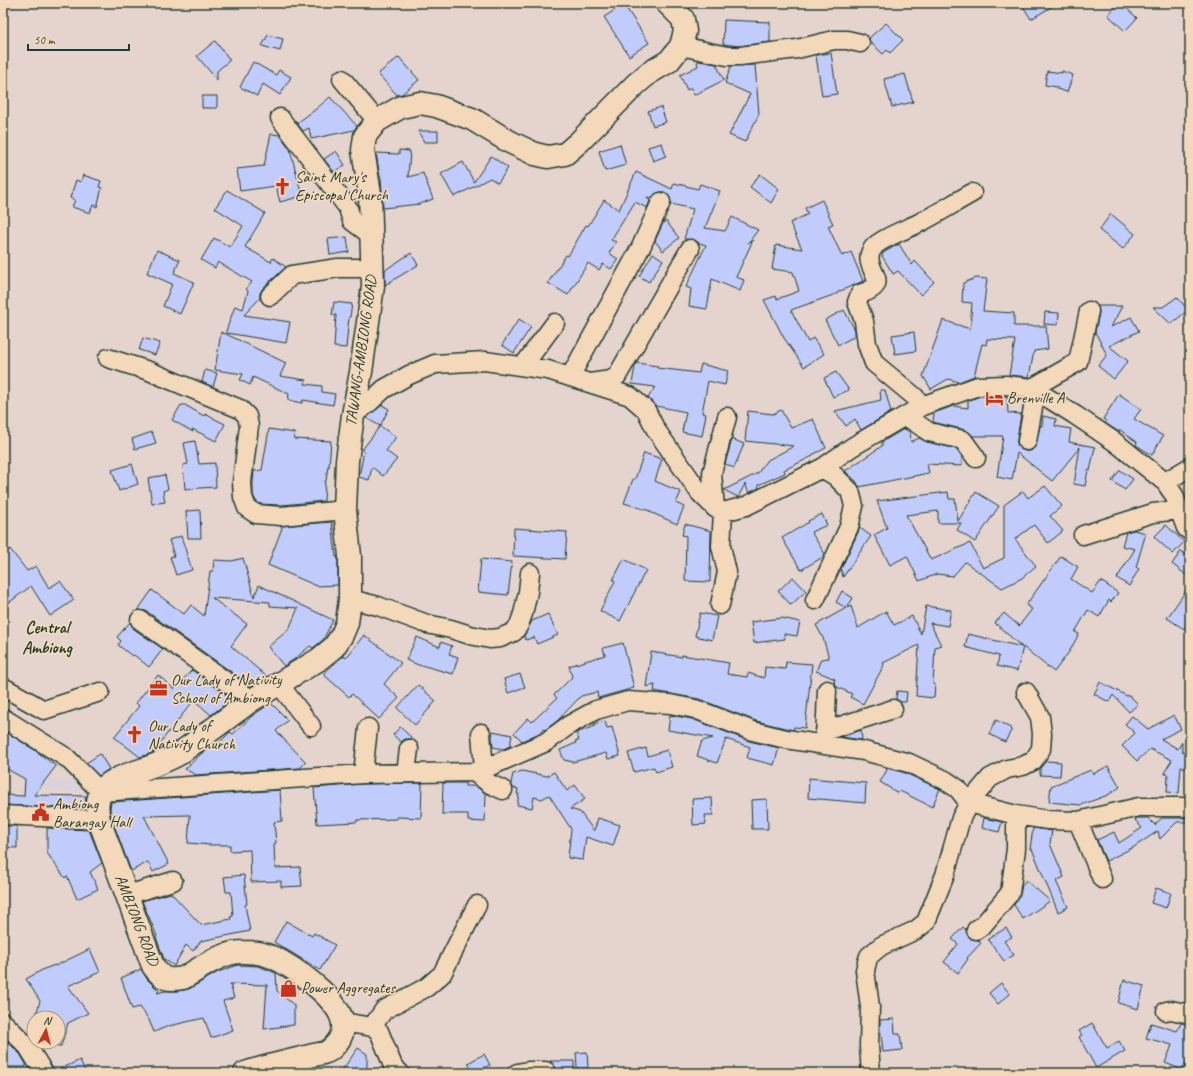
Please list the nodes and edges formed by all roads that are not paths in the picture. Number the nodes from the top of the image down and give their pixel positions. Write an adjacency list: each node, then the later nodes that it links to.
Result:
1 (668, 3): 3 (main road, TAWANG-AMBIONG ROAD)
2 (860, 43): 3 (street)
3 (681, 46): 6 (main road, TAWANG-AMBIONG ROAD)
4 (342, 79): 6 (street)
5 (280, 118): 9 (street)
6 (377, 121): 9 (main road, TAWANG-AMBIONG ROAD)
7 (972, 193): 20 (street)
8 (660, 202): 17 (street)
9 (372, 236): 11 (main road, TAWANG-AMBIONG ROAD)
10 (690, 249): 18 (street)
11 (372, 268): 12 (street); 21 (main road, TAWANG-AMBIONG ROAD)
12 (270, 296)
13 (1089, 311): 19 (street)
14 (555, 323): 16 (street)
15 (108, 358): 29 (street)
16 (523, 366): 17 (street); 21 (street)
17 (570, 377): 18 (street)
18 (590, 383): 30 (street)
19 (1034, 390): 20 (street); 24 (street); 28 (street)
20 (922, 406): 22 (street)
21 (353, 415): 29 (main road, TAWANG-AMBIONG ROAD)
22 (906, 416): 25 (street); 27 (street)
23 (727, 417): 30 (street)
24 (1027, 441)
25 (976, 458)
26 (1190, 467): 28 (street)
27 (822, 468): 30 (street); 36 (street)
28 (1165, 482): 31 (street)
29 (345, 510): 35 (main road, TAWANG-AMBIONG ROAD)
30 (719, 510): 37 (street)
31 (1178, 510): 32 (street); 33 (street)
32 (1190, 531)
33 (1083, 535)
34 (530, 573): 35 (street)
35 (350, 599): 39 (main road, TAWANG-AMBIONG ROAD)
36 (815, 600)
37 (720, 605)
38 (140, 620): 44 (street)
39 (279, 684): 44 (main road, TAWANG-AMBIONG ROAD); 47 (street)
40 (3, 687): 42 (street)
41 (827, 690): 50 (street)
42 (100, 692)
43 (1026, 692): 57 (street)
44 (252, 700): 56 (main road, TAWANG-AMBIONG ROAD)
45 (893, 709): 50 (street)
46 (3, 718): 56 (street)
47 (311, 726)
48 (368, 728): 54 (street)
49 (481, 733): 52 (street)
50 (825, 738): 52 (street); 57 (street)
51 (409, 749): 53 (street)
52 (479, 770): 53 (street); 55 (street)
53 (406, 773): 54 (street)
54 (363, 774): 56 (street)
55 (503, 790)
56 (101, 792): 61 (main road, AMBIONG ROAD)
57 (969, 803): 60 (street); 78 (street)
58 (1190, 807): 62 (street)
59 (3, 815): 61 (street)
60 (1016, 815): 62 (street); 67 (street)
61 (99, 820): 65 (main road, AMBIONG ROAD)
62 (1078, 821): 63 (street)
63 (1102, 878)
64 (173, 881): 65 (street)
65 (127, 895): 71 (main road, AMBIONG ROAD)
66 (477, 906): 72 (street)
67 (976, 930)
68 (1166, 1011): 69 (street)
69 (1190, 1014)
70 (3, 1022): 74 (street)
71 (342, 1022): 72 (street); 75 (main road)
72 (372, 1028): 76 (street)
73 (546, 1071): 77 (street)
74 (44, 1073)
75 (245, 1073)
76 (400, 1073)
77 (517, 1073)
78 (871, 1073)

